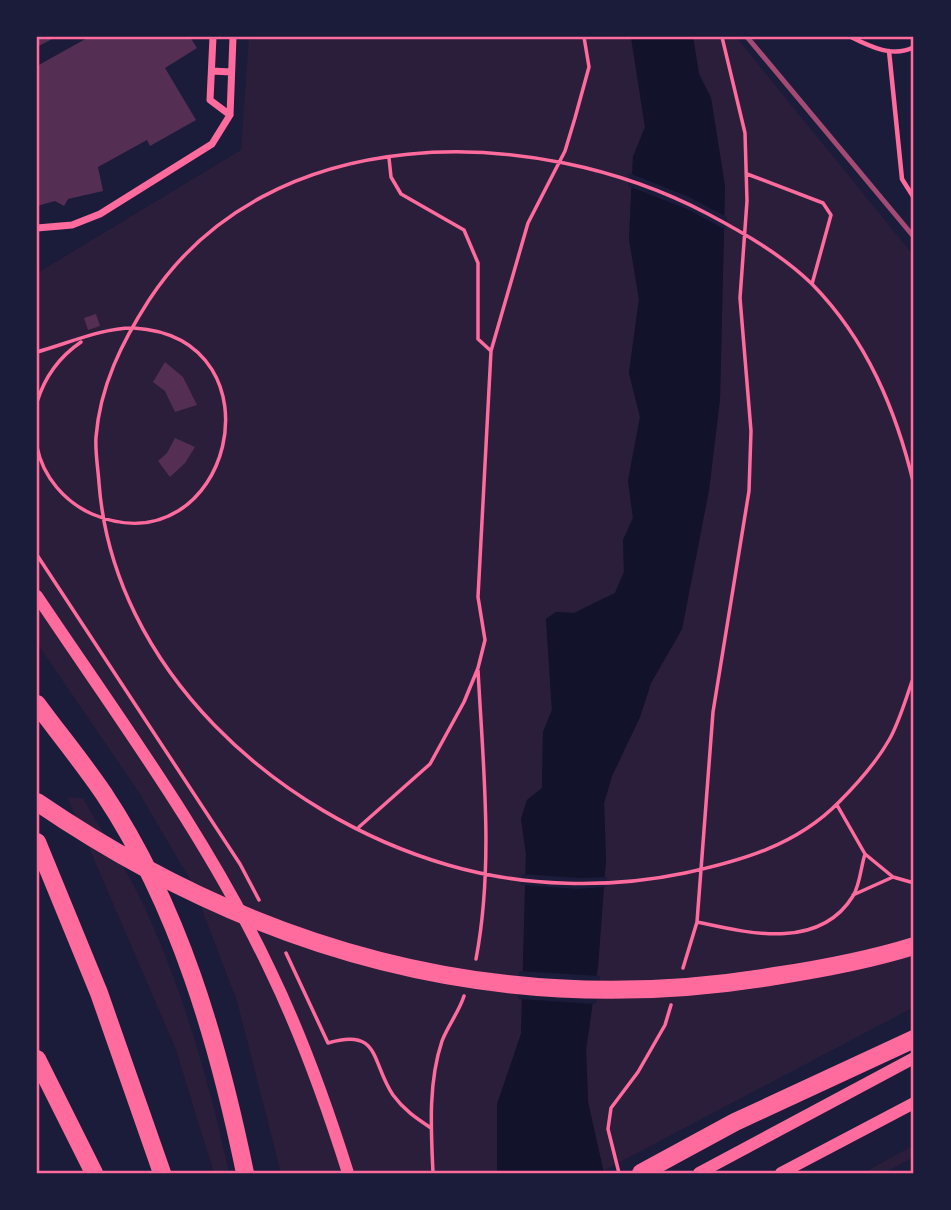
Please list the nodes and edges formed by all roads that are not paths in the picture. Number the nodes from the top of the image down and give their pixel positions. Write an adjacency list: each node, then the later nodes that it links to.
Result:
1 (213, 37): 6 (street)
2 (233, 37): 7 (street)
3 (851, 37): 5 (lane)
4 (914, 47): 5 (lane)
5 (889, 51): 9 (lane)
6 (212, 71): 7 (street); 8 (street)
7 (231, 72): 8 (street)
8 (230, 116): 10 (street)
9 (914, 198)
10 (37, 229)
11 (37, 596): 23 (street)
12 (37, 704): 22 (highway)
13 (37, 802): 15 (highway)
14 (37, 842): 21 (highway)
15 (914, 946)
16 (914, 1039): 24 (highway)
17 (914, 1058): 25 (street)
18 (37, 1059): 20 (highway)
19 (914, 1103): 26 (street)
20 (94, 1173)
21 (162, 1173)
22 (245, 1173)
23 (348, 1173)
24 (641, 1173)
25 (699, 1173)
26 (781, 1173)

